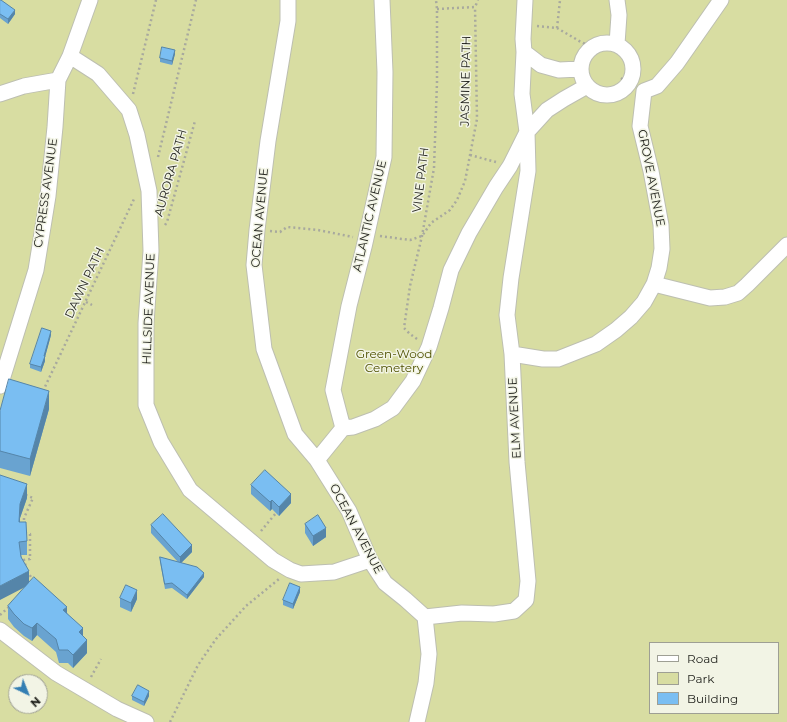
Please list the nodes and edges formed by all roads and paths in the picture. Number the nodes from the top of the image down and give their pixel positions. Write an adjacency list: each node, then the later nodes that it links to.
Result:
1 (90, 0): 19 (lane, CYPRESS AVENUE)
2 (156, 0): 26 (path)
3 (196, 0): 30 (path)
4 (288, 0): 34 (lane, OCEAN AVENUE)
5 (382, 0): 35 (lane, ATLANTIC AVENUE)
6 (436, 0): 13 (path, VINE PATH)
7 (478, 0): 12 (path)
8 (525, 0): 14 (lane)
9 (560, 0): 15 (path)
10 (617, 0): 16 (lane)
11 (721, 0): 24 (lane)
12 (475, 7): 13 (path); 29 (path, JASMINE PATH)
13 (437, 9): 36 (path, VINE PATH)
14 (524, 25): 15 (path); 18 (lane)
15 (557, 28): 17 (path)
16 (617, 44): 17 (lane); 22 (lane)
17 (592, 47): 20 (lane)
18 (524, 52): 20 (lane); 28 (lane)
19 (70, 56): 21 (lane, CYPRESS AVENUE); 26 (lane, HILLSIDE AVENUE)
20 (580, 69): 23 (lane)
21 (58, 80): 25 (lane); 43 (lane, CYPRESS AVENUE)
22 (627, 80): 23 (lane); 24 (lane)
23 (587, 86): 28 (lane)
24 (644, 91): 38 (lane, GROVE AVENUE)
25 (0, 94)
26 (129, 110): 51 (lane, HILLSIDE AVENUE)
27 (195, 121): 33 (path, AURORA PATH)
28 (527, 132): 31 (lane); 42 (lane, ELM AVENUE)
29 (470, 155): 31 (path); 36 (path, JASMINE PATH)
30 (157, 160)
31 (510, 166): 41 (lane)
32 (136, 196): 39 (path, DAWN PATH)
33 (164, 228)
34 (257, 230): 35 (path); 46 (lane, OCEAN AVENUE)
35 (367, 234): 36 (path); 45 (lane, ATLANTIC AVENUE)
36 (422, 236): 41 (path, VINE PATH)
37 (787, 244): 38 (lane)
38 (654, 284): 42 (lane, GROVE AVENUE)
39 (86, 302): 40 (path); 44 (path, DAWN PATH)
40 (92, 305)
41 (429, 347): 45 (lane)
42 (512, 354): 57 (lane, ELM AVENUE)
43 (0, 386)
44 (43, 393)
45 (343, 428): 46 (lane)
46 (317, 460): 52 (lane, OCEAN AVENUE)
47 (20, 493): 49 (path)
48 (276, 513): 51 (path)
49 (24, 525)
50 (23, 532): 54 (path)
51 (252, 542): 53 (lane, HILLSIDE AVENUE)
52 (370, 560): 53 (lane, HILLSIDE AVENUE); 57 (lane, OCEAN AVENUE)
53 (290, 570): 62 (path)
54 (36, 584)
55 (12, 605): 56 (path)
56 (0, 615)
57 (425, 617): 63 (lane)
58 (0, 630): 60 (lane)
59 (101, 659): 60 (path)
60 (83, 689): 61 (lane)
61 (146, 722)
62 (170, 722)
63 (417, 722)

